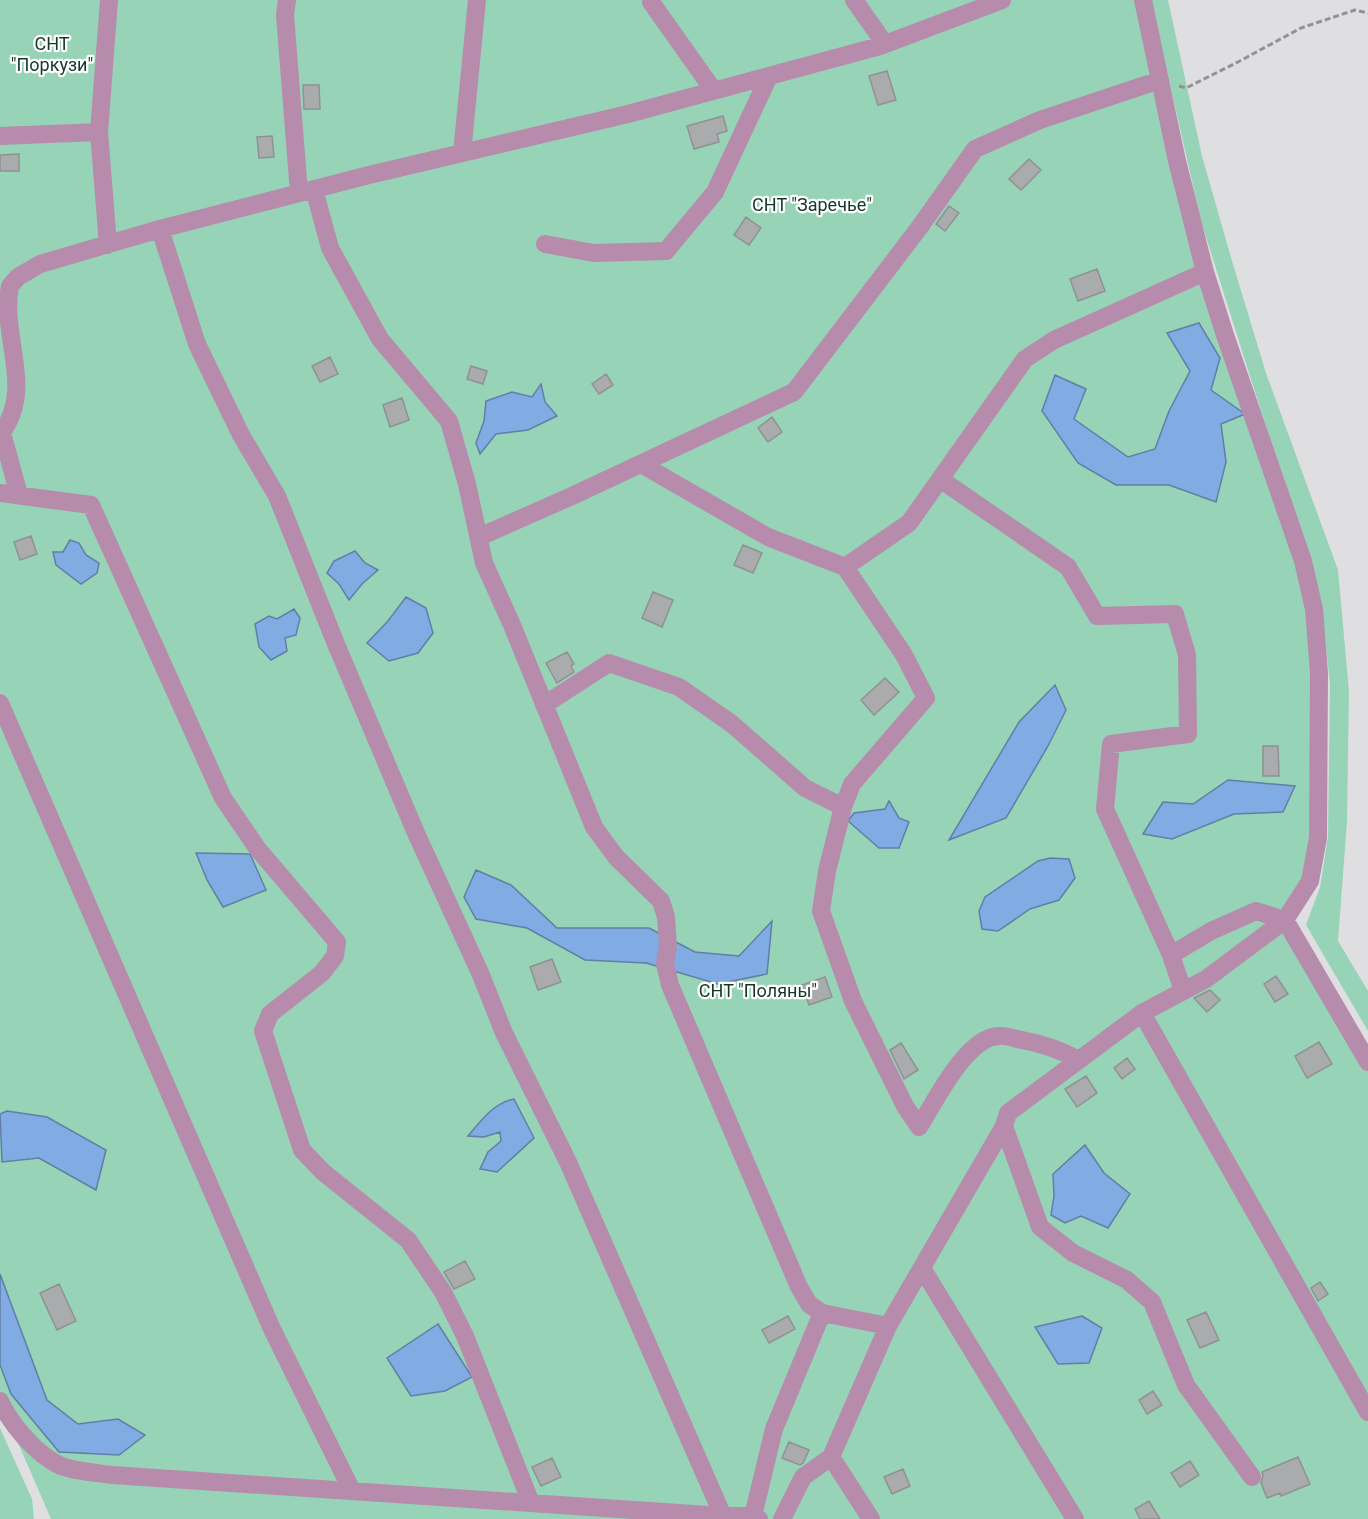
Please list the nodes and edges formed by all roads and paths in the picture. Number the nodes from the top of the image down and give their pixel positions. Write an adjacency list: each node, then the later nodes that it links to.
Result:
1 (109, 0): 13 (street)
2 (287, 0): 16 (street)
3 (477, 0): 15 (street)
4 (854, 0): 9 (street)
5 (1002, 0): 9 (street)
6 (1143, 0): 11 (street)
7 (651, 2): 12 (street)
8 (1368, 13): 11 (path)
9 (885, 44): 10 (street)
10 (769, 76): 12 (street); 19 (street)
11 (1160, 80): 20 (street); 22 (street)
12 (714, 91): 15 (street)
13 (99, 132): 14 (street); 18 (street)
14 (0, 136)
15 (462, 153): 16 (street)
16 (307, 191): 17 (street); 26 (street)
17 (160, 229): 18 (street); 47 (street)
18 (108, 244): 21 (street)
19 (545, 244)
20 (1205, 272): 23 (street); 31 (street)
21 (1, 434): 25 (street)
22 (641, 464): 26 (street); 27 (street)
23 (940, 479): 27 (street); 32 (street)
24 (0, 493): 25 (street)
25 (19, 495): 46 (street)
26 (478, 537): 29 (street)
27 (845, 567): 30 (street)
28 (0, 703): 45 (street)
29 (544, 705): 30 (street); 39 (street)
30 (843, 807): 35 (street)
31 (1285, 920): 32 (street); 33 (street); 36 (street)
32 (1170, 955): 33 (street)
33 (1183, 992): 34 (street)
34 (1142, 1013): 35 (street); 42 (street)
35 (1079, 1060): 37 (street)
36 (1368, 1062)
37 (1004, 1126): 38 (street); 44 (street)
38 (922, 1268): 40 (street); 51 (street)
39 (822, 1313): 40 (street); 48 (street)
40 (888, 1326): 43 (street)
41 (0, 1401): 45 (street)
42 (1368, 1412)
43 (831, 1456): 49 (street); 50 (street)
44 (1252, 1477)
45 (352, 1491): 46 (street)
46 (531, 1503): 47 (street)
47 (723, 1516): 48 (street)
48 (756, 1518)
49 (782, 1519)
50 (872, 1519)
51 (1076, 1519)

